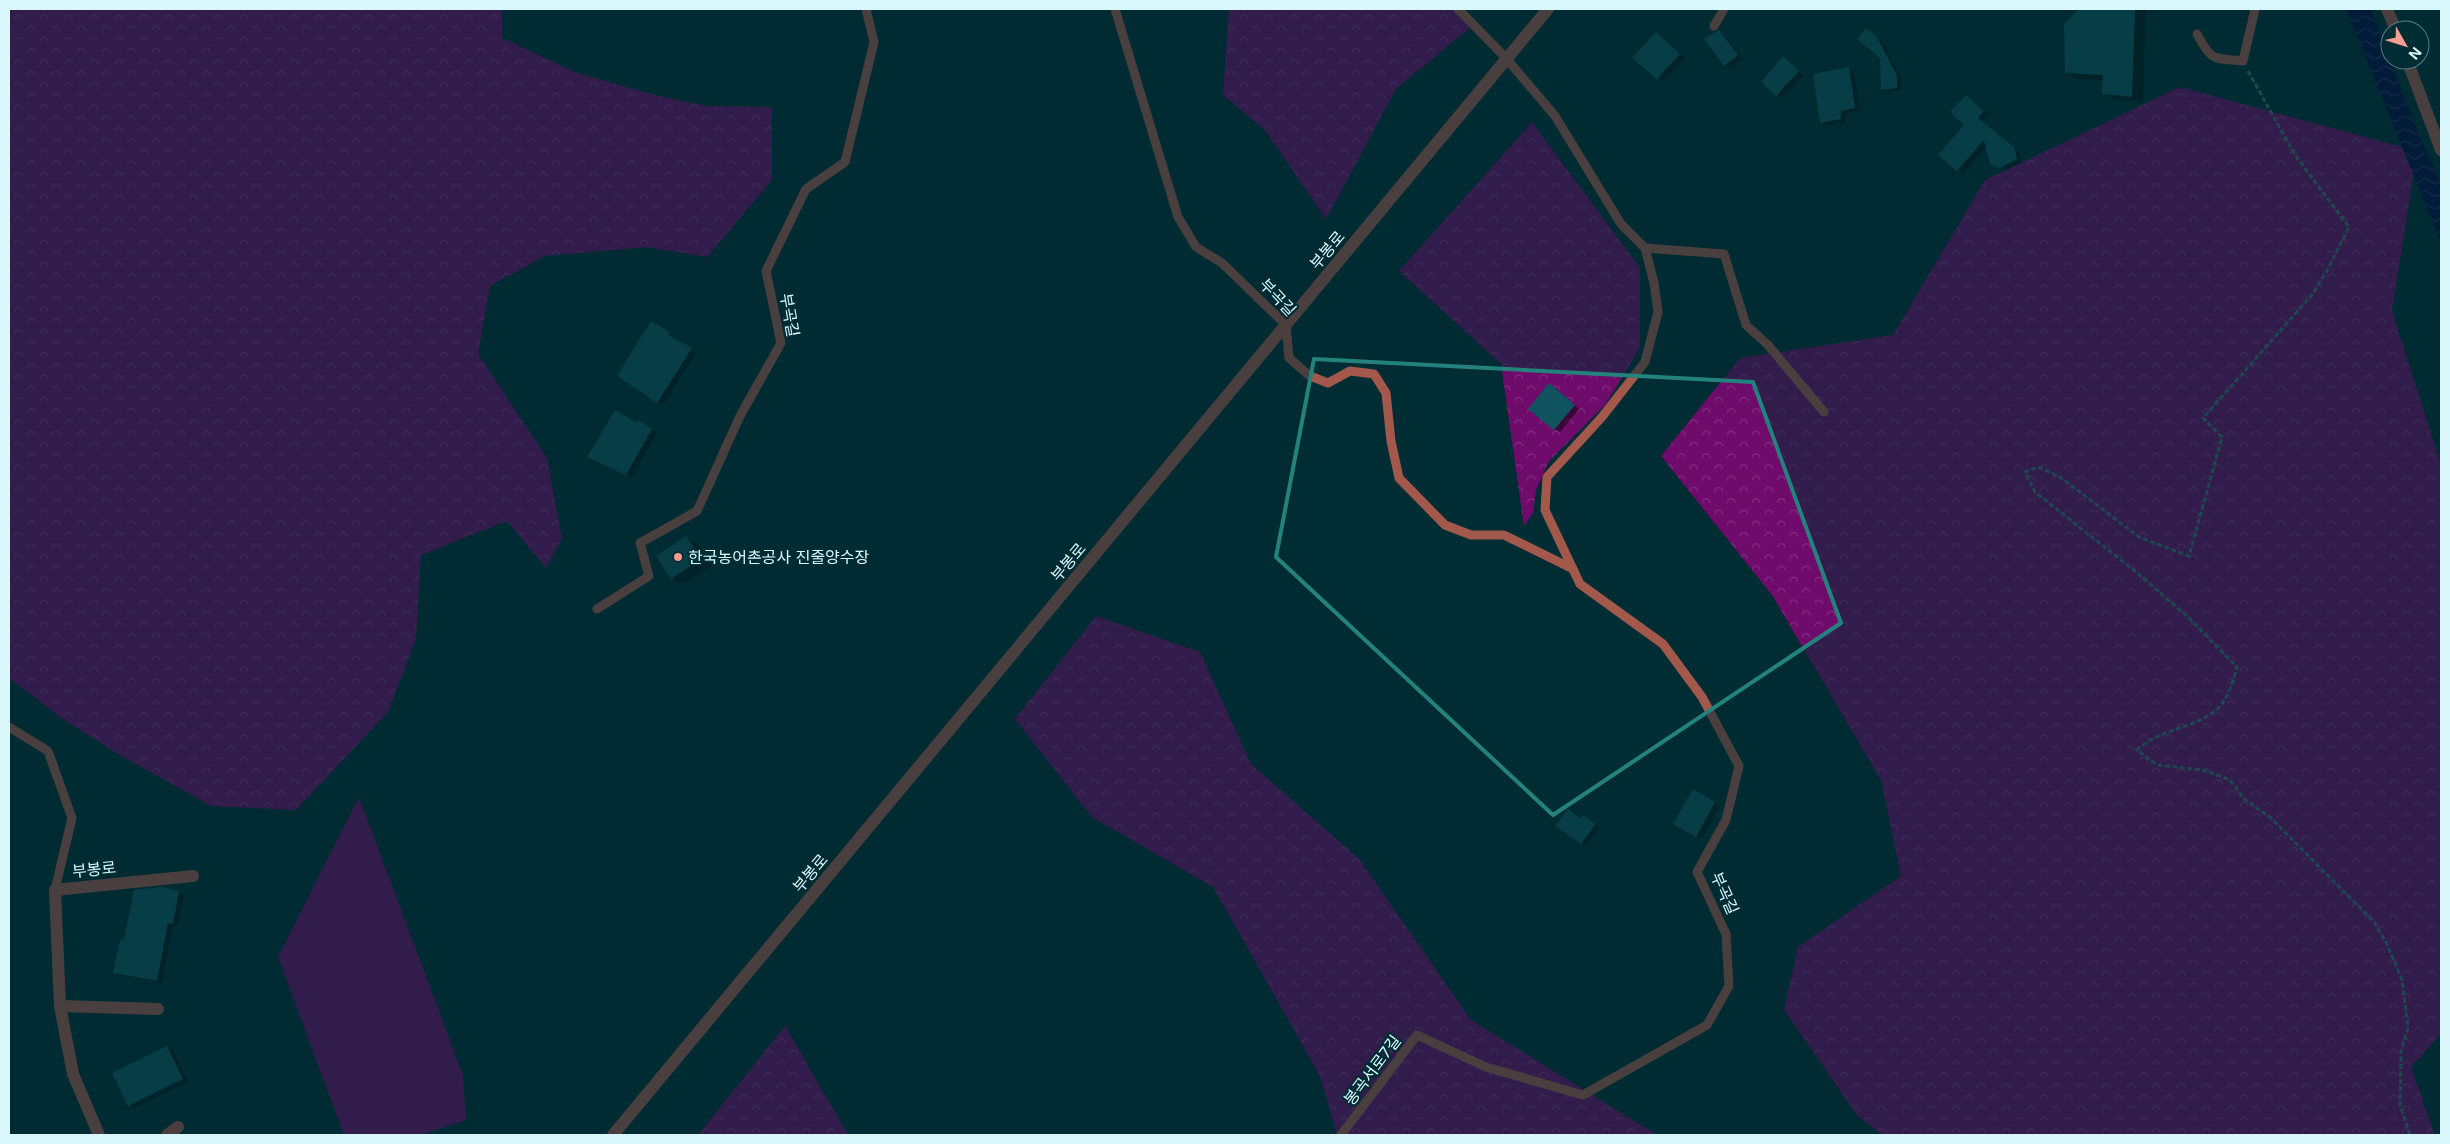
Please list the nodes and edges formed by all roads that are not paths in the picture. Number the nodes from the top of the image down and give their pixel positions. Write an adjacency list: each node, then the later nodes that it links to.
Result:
1 (866, 9): 16 (lane, 부곡길)
2 (1115, 9): 13 (lane, 부곡길)
3 (1458, 9): 9 (lane)
4 (1548, 9): 9 (street, 부봉로)
5 (1724, 9): 7 (lane)
6 (2255, 9): 8 (lane)
7 (1714, 26)
8 (2197, 34)
9 (1506, 58): 12 (lane); 13 (street, 부봉로)
10 (2411, 70): 11 (street)
11 (2441, 150)
12 (1645, 248): 14 (lane); 15 (lane, 부곡길)
13 (1286, 325): 15 (lane, 부곡길); 26 (street, 부봉로)
14 (1824, 412)
15 (1573, 569): 22 (lane, 부곡길)
16 (597, 609)
17 (9, 728): 19 (lane)
18 (192, 876): 19 (street, 부봉로)
19 (55, 890): 20 (street, 부봉로)
20 (60, 1006): 21 (street); 24 (street, 부봉로)
21 (158, 1009)
22 (1486, 1067): 27 (lane, 봉곡서로7길)
23 (178, 1127): 25 (street)
24 (99, 1135)
25 (167, 1135)
26 (613, 1135)
27 (1341, 1135)

